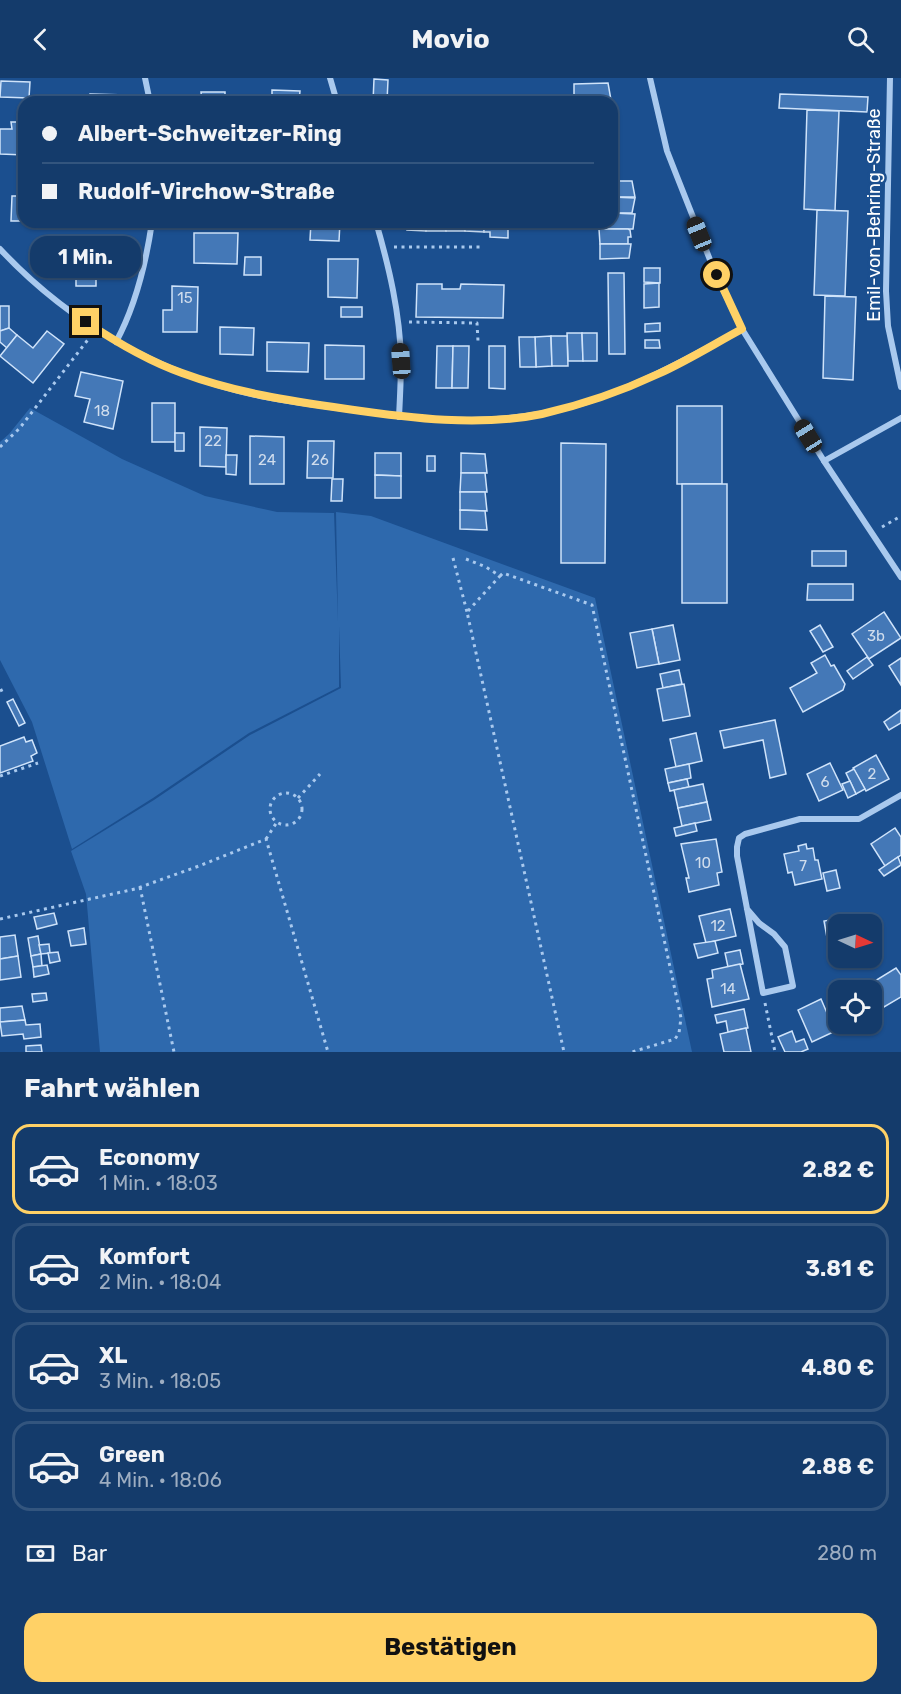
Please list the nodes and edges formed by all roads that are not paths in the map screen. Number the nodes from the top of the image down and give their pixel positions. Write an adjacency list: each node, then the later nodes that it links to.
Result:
1 (145, 78): 5 (street)
2 (330, 78): 6 (street)
3 (650, 78): 10 (street)
4 (890, 78): 12 (street, Emil-von-Behring-Straße)
5 (149, 96)
6 (335, 96)
7 (151, 228): 11 (street)
8 (378, 228): 13 (street)
9 (0, 249): 11 (street)
10 (742, 329): 13 (street); 15 (street)
11 (116, 342): 13 (street)
12 (901, 387)
13 (399, 417)
14 (901, 418): 15 (street)
15 (824, 461): 16 (street)
16 (901, 577)
17 (901, 795): 18 (street)
18 (747, 909): 18 (street)

